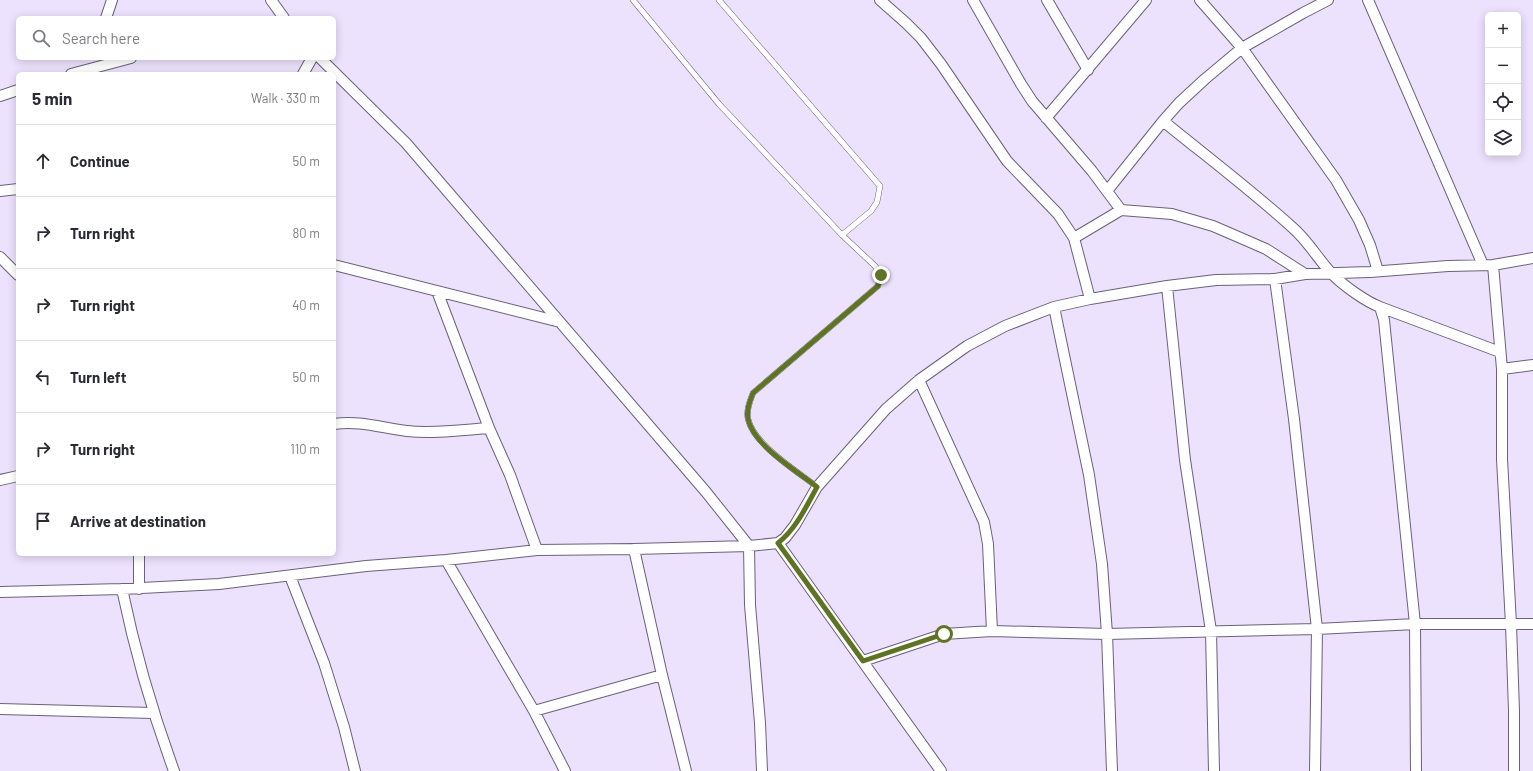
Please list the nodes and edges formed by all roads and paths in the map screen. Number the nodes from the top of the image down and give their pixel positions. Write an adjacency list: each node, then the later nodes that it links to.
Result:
1 (112, 0): 12 (street)
2 (271, 0): 13 (street)
3 (633, 0): 33 (lane)
4 (719, 0): 33 (lane)
5 (880, 0): 34 (street)
6 (974, 0): 27 (street)
7 (1047, 0): 20 (street)
8 (1146, 0): 20 (street)
9 (1200, 0): 14 (street)
10 (1328, 0): 14 (street)
11 (1368, 0): 37 (street)
12 (107, 16)
13 (283, 16)
14 (1242, 48): 28 (street); 39 (street)
15 (94, 60): 19 (street)
16 (123, 60): 19 (street)
17 (311, 60): 22 (street)
18 (322, 60): 23 (street)
19 (92, 68): 21 (street)
20 (1088, 70): 27 (street)
21 (78, 72)
22 (304, 72)
23 (334, 72)
24 (336, 74): 49 (street)
25 (16, 91): 26 (street)
26 (0, 96)
27 (1046, 118): 31 (street)
28 (1163, 121): 31 (street); 42 (street)
29 (16, 189): 30 (street)
30 (0, 191)
31 (1107, 191): 32 (street)
32 (1121, 210): 34 (street); 41 (street)
33 (842, 235): 58 (lane)
34 (1074, 238): 46 (street)
35 (0, 257): 40 (street)
36 (1533, 258): 37 (street)
37 (1488, 265): 39 (street); 50 (street)
38 (336, 266): 45 (street)
39 (1378, 271): 42 (street)
40 (16, 274)
41 (1305, 274): 42 (street); 43 (street)
42 (1333, 274): 48 (street)
43 (1275, 279): 44 (street); 72 (street)
44 (1167, 286): 46 (street); 74 (street)
45 (437, 291): 49 (street); 55 (street)
46 (1090, 299): 47 (street)
47 (1054, 307): 53 (street); 75 (street)
48 (1380, 307): 50 (street); 69 (street)
49 (560, 322): 60 (street)
50 (1500, 352): 52 (street)
51 (1533, 365): 52 (street)
52 (1502, 369): 70 (street)
53 (919, 380): 58 (street); 73 (street)
54 (336, 424): 55 (street)
55 (489, 428): 62 (street)
56 (16, 476): 57 (street)
57 (0, 480)
58 (817, 487): 59 (street)
59 (778, 543): 60 (street); 76 (street)
60 (749, 546): 61 (street); 85 (street)
61 (634, 549): 62 (street); 77 (street)
62 (537, 550): 64 (street)
63 (139, 556): 66 (street)
64 (446, 560): 65 (street); 79 (street)
65 (290, 576): 66 (street); 82 (street)
66 (139, 589): 67 (street)
67 (122, 590): 68 (street); 80 (street)
68 (0, 592)
69 (1415, 624): 70 (street); 72 (street); 90 (street)
70 (1511, 624): 71 (street); 91 (street)
71 (1533, 624)
72 (1317, 629): 74 (street); 89 (street)
73 (992, 631): 75 (street); 76 (street)
74 (1212, 631): 75 (street); 88 (street)
75 (1107, 634): 87 (street)
76 (863, 661): 86 (street)
77 (662, 675): 79 (street); 84 (street)
78 (0, 709): 80 (street)
79 (534, 711): 83 (street)
80 (153, 713): 81 (street)
81 (174, 771)
82 (355, 771)
83 (565, 771)
84 (686, 771)
85 (762, 771)
86 (941, 771)
87 (1112, 771)
88 (1214, 771)
89 (1315, 771)
90 (1416, 771)
91 (1514, 771)

